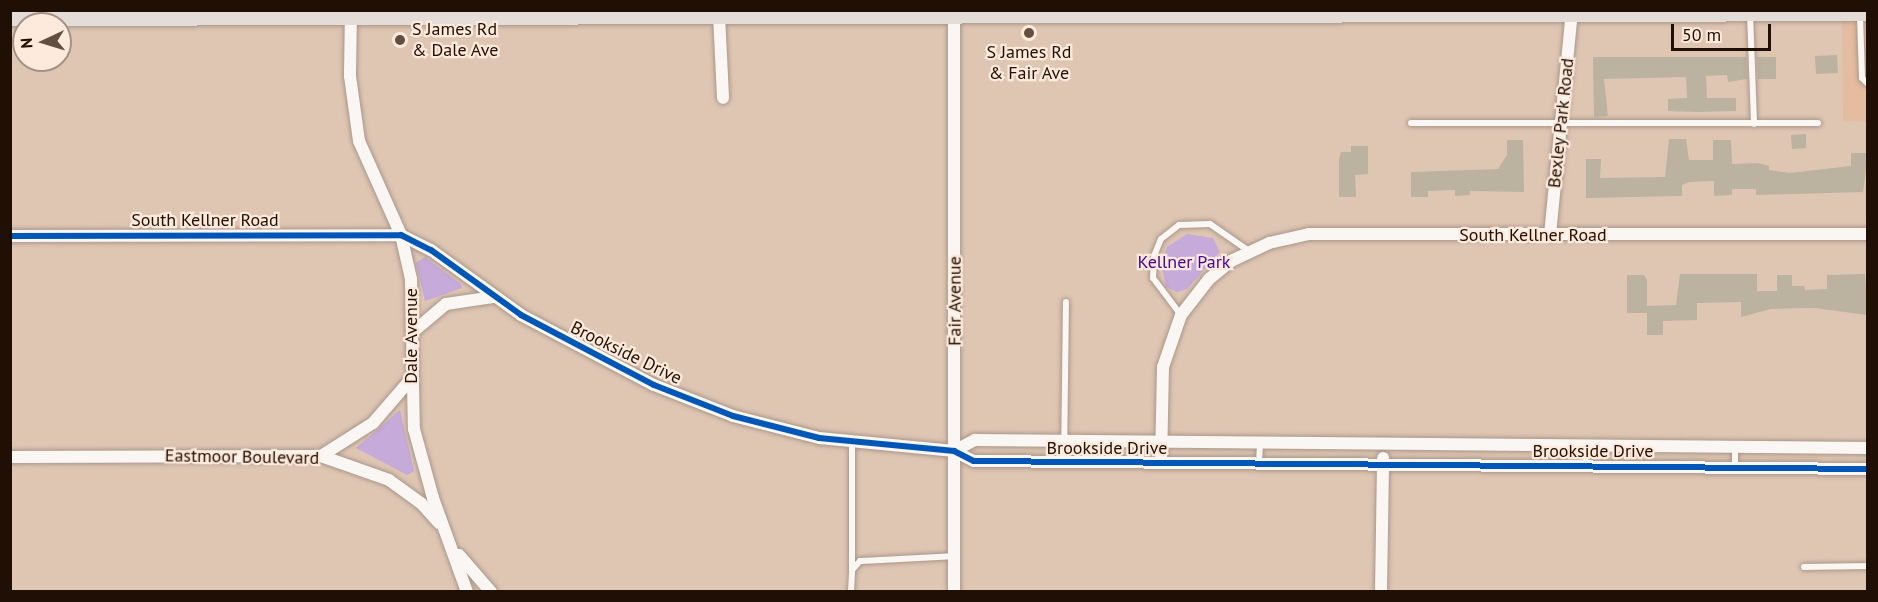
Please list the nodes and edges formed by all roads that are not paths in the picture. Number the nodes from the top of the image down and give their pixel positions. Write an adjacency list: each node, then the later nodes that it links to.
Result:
1 (954, 12): 2 (main road); 4 (main road); 35 (street, Fair Avenue)
2 (1572, 12): 5 (main road); 16 (street, Bexley Park Road)
3 (1864, 12): 5 (main road); 11 (lane)
4 (835, 13): 9 (main road)
5 (1750, 13): 15 (lane)
6 (170, 14): 7 (main road); 10 (main road)
7 (215, 14): 8 (main road)
8 (351, 14): 9 (main road); 18 (street, Dale Avenue)
9 (719, 15): 12 (street)
10 (10, 17)
11 (1868, 84)
12 (723, 98)
13 (1411, 123): 16 (lane)
14 (1818, 123): 15 (lane)
15 (1754, 124): 16 (lane)
16 (1562, 125): 19 (street, Bexley Park Road)
17 (1868, 234): 19 (street, South Kellner Road)
18 (400, 235): 20 (street, South Kellner Road); 22 (street, Brookside Drive); 25 (street, Dale Avenue)
19 (1550, 235): 21 (street, South Kellner Road)
20 (10, 236)
21 (1249, 251): 24 (street, South Kellner Road); 24 (lane)
22 (494, 297): 25 (street); 29 (street, Brookside Drive)
23 (1066, 302): 28 (lane)
24 (1181, 315): 27 (street, South Kellner Road)
25 (414, 331): 26 (street, Dale Avenue)
26 (411, 379): 36 (street); 45 (street, Dale Avenue)
27 (1160, 441): 28 (street, Brookside Drive); 30 (street, Brookside Drive); 39 (street, South Kellner Road)
28 (1064, 442): 35 (street, Brookside Drive); 38 (lane)
29 (852, 443): 35 (street, Brookside Drive); 49 (lane)
30 (1260, 444): 31 (street, Brookside Drive); 40 (lane)
31 (1383, 446): 32 (street, Brookside Drive); 41 (street)
32 (1586, 447): 33 (street, Brookside Drive); 42 (lane)
33 (1735, 447): 34 (street, Brookside Drive); 43 (lane)
34 (1868, 448)
35 (954, 451): 38 (street, Brookside Drive); 46 (street, Fair Avenue)
36 (321, 456): 37 (street, Eastmoor Boulevard); 45 (street, Eastmoor Boulevard)
37 (10, 457)
38 (1064, 463): 39 (street, Brookside Drive)
39 (1161, 463): 40 (street, Brookside Drive)
40 (1259, 464): 41 (street, Brookside Drive)
41 (1383, 465): 42 (street, Brookside Drive); 54 (street)
42 (1585, 466): 43 (street, Brookside Drive)
43 (1735, 467): 44 (street, Brookside Drive)
44 (1868, 469)
45 (448, 537): 50 (street, Dale Avenue); 51 (street, Eastmoor Boulevard)
46 (954, 556): 49 (lane); 53 (street, Fair Avenue)
47 (1868, 566): 48 (lane)
48 (1804, 567)
49 (852, 570): 52 (lane)
50 (467, 591)
51 (491, 591)
52 (851, 591)
53 (954, 591)
54 (1381, 591)

